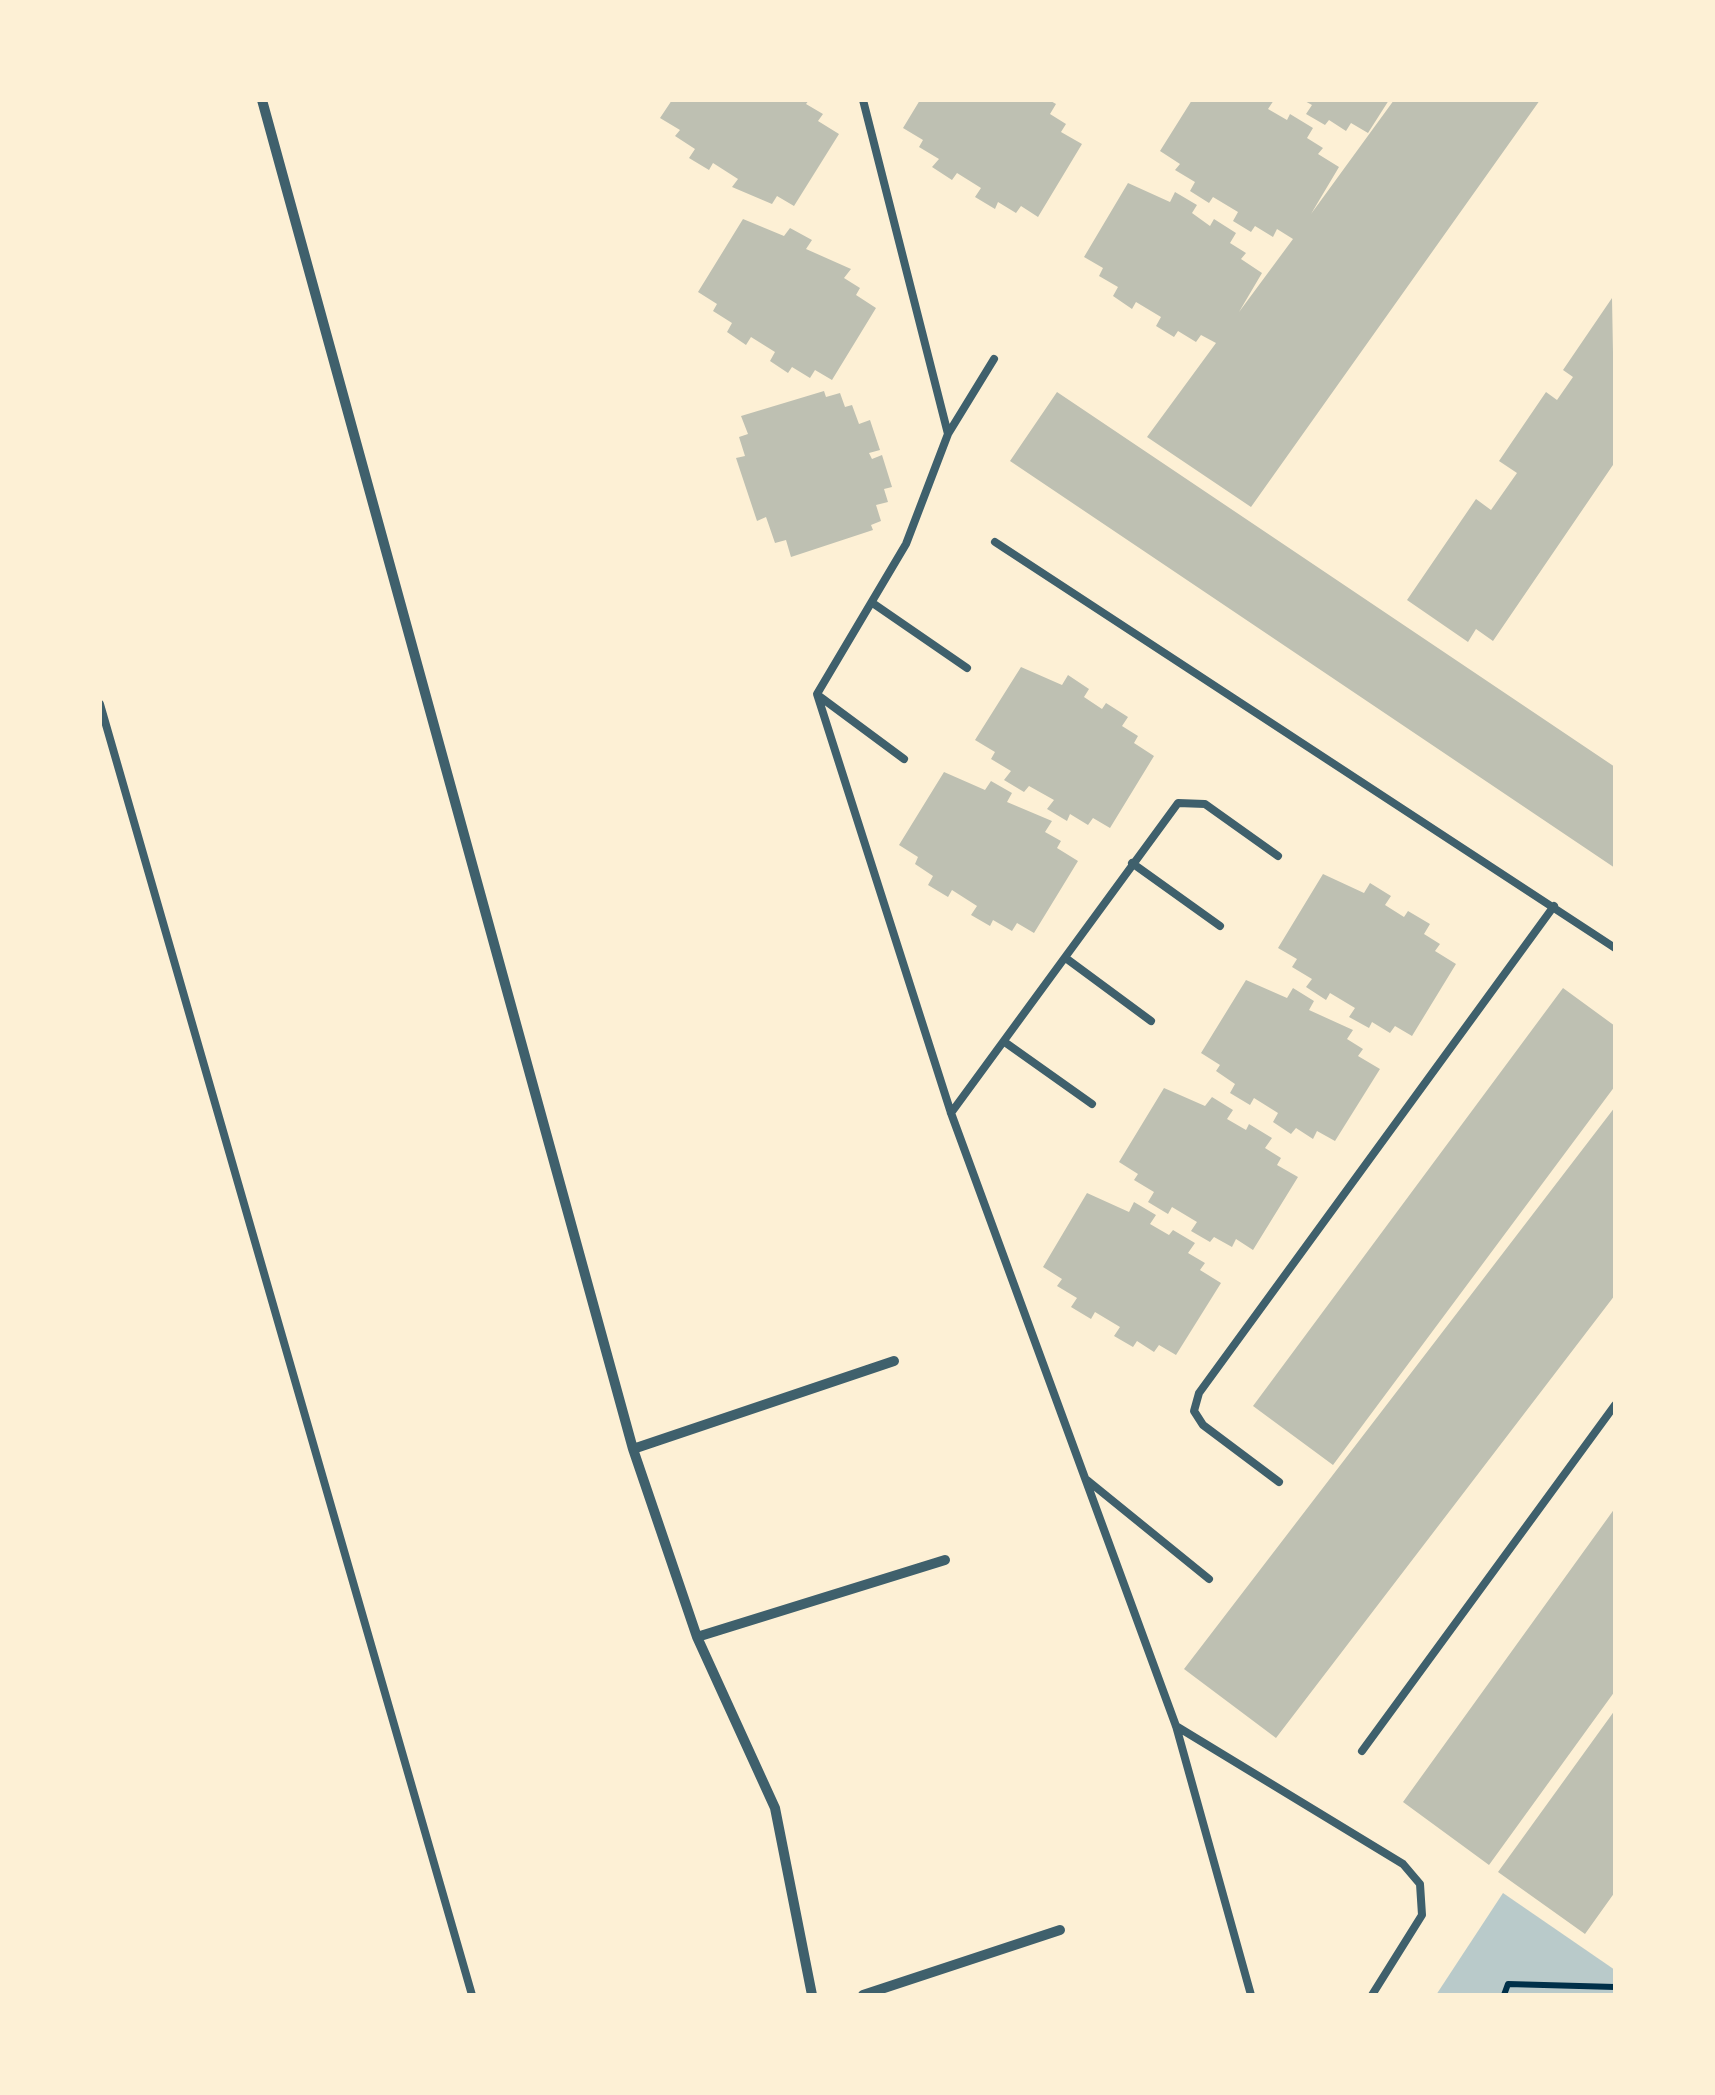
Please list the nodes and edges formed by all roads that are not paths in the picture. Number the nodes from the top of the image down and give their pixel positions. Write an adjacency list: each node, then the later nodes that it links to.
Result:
1 (262, 100): 23 (street)
2 (863, 100): 4 (lane)
3 (994, 359): 4 (lane)
4 (948, 434): 6 (lane)
5 (995, 542): 13 (lane)
6 (874, 604): 7 (lane); 8 (lane)
7 (967, 668)
8 (817, 694): 10 (lane); 20 (lane)
9 (100, 704): 32 (lane)
10 (904, 759)
11 (1278, 856): 12 (lane)
12 (1132, 863): 14 (lane); 16 (lane)
13 (1554, 906): 15 (lane); 25 (lane)
14 (1220, 926)
15 (1615, 948)
16 (1067, 959): 17 (lane); 18 (lane)
17 (1151, 1021)
18 (1006, 1043): 19 (lane); 20 (lane)
19 (1092, 1104)
20 (951, 1113): 24 (lane)
21 (894, 1361): 23 (street)
22 (1615, 1404): 30 (lane)
23 (633, 1449): 28 (street)
24 (1084, 1477): 27 (lane); 29 (lane)
25 (1279, 1482)
26 (946, 1560): 28 (street)
27 (1209, 1579)
28 (697, 1637): 33 (street)
29 (1176, 1726): 35 (lane); 36 (lane)
30 (1362, 1750)
31 (1060, 1930): 34 (street)
32 (472, 1995)
33 (812, 1995)
34 (862, 1995)
35 (1250, 1995)
36 (1372, 1995)

